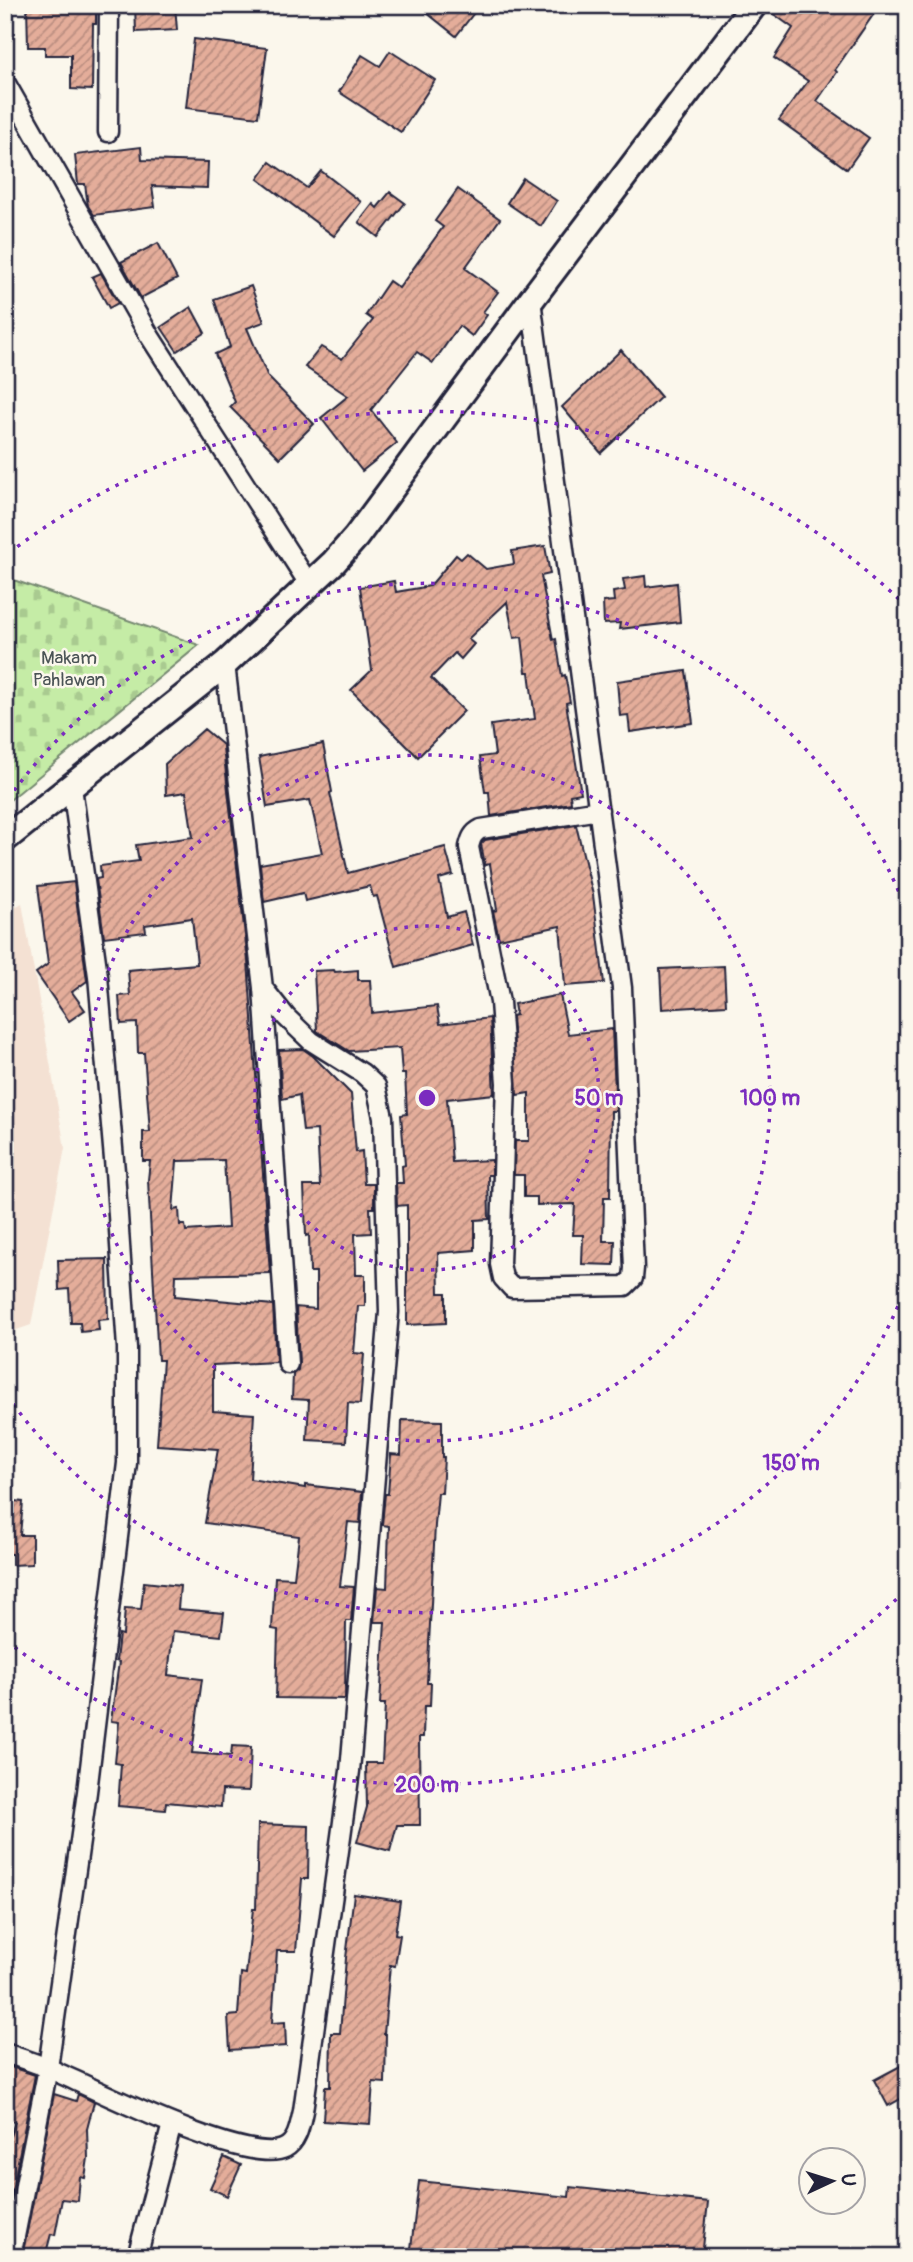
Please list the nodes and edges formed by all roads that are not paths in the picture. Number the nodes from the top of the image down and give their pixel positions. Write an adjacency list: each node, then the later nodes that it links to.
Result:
1 (109, 5): 4 (street)
2 (745, 8): 5 (main road)
3 (5, 82): 6 (street)
4 (108, 132)
5 (531, 300): 6 (main road); 9 (street)
6 (309, 584): 7 (main road)
7 (225, 664): 8 (main road); 11 (street)
8 (72, 787): 10 (main road); 14 (street)
9 (599, 810): 9 (street)
10 (5, 839)
11 (263, 988): 12 (street); 15 (street)
12 (288, 1364)
13 (5, 2053): 14 (street)
14 (48, 2068): 15 (street); 16 (street)
15 (172, 2124): 17 (street)
16 (11, 2257)
17 (137, 2257)

